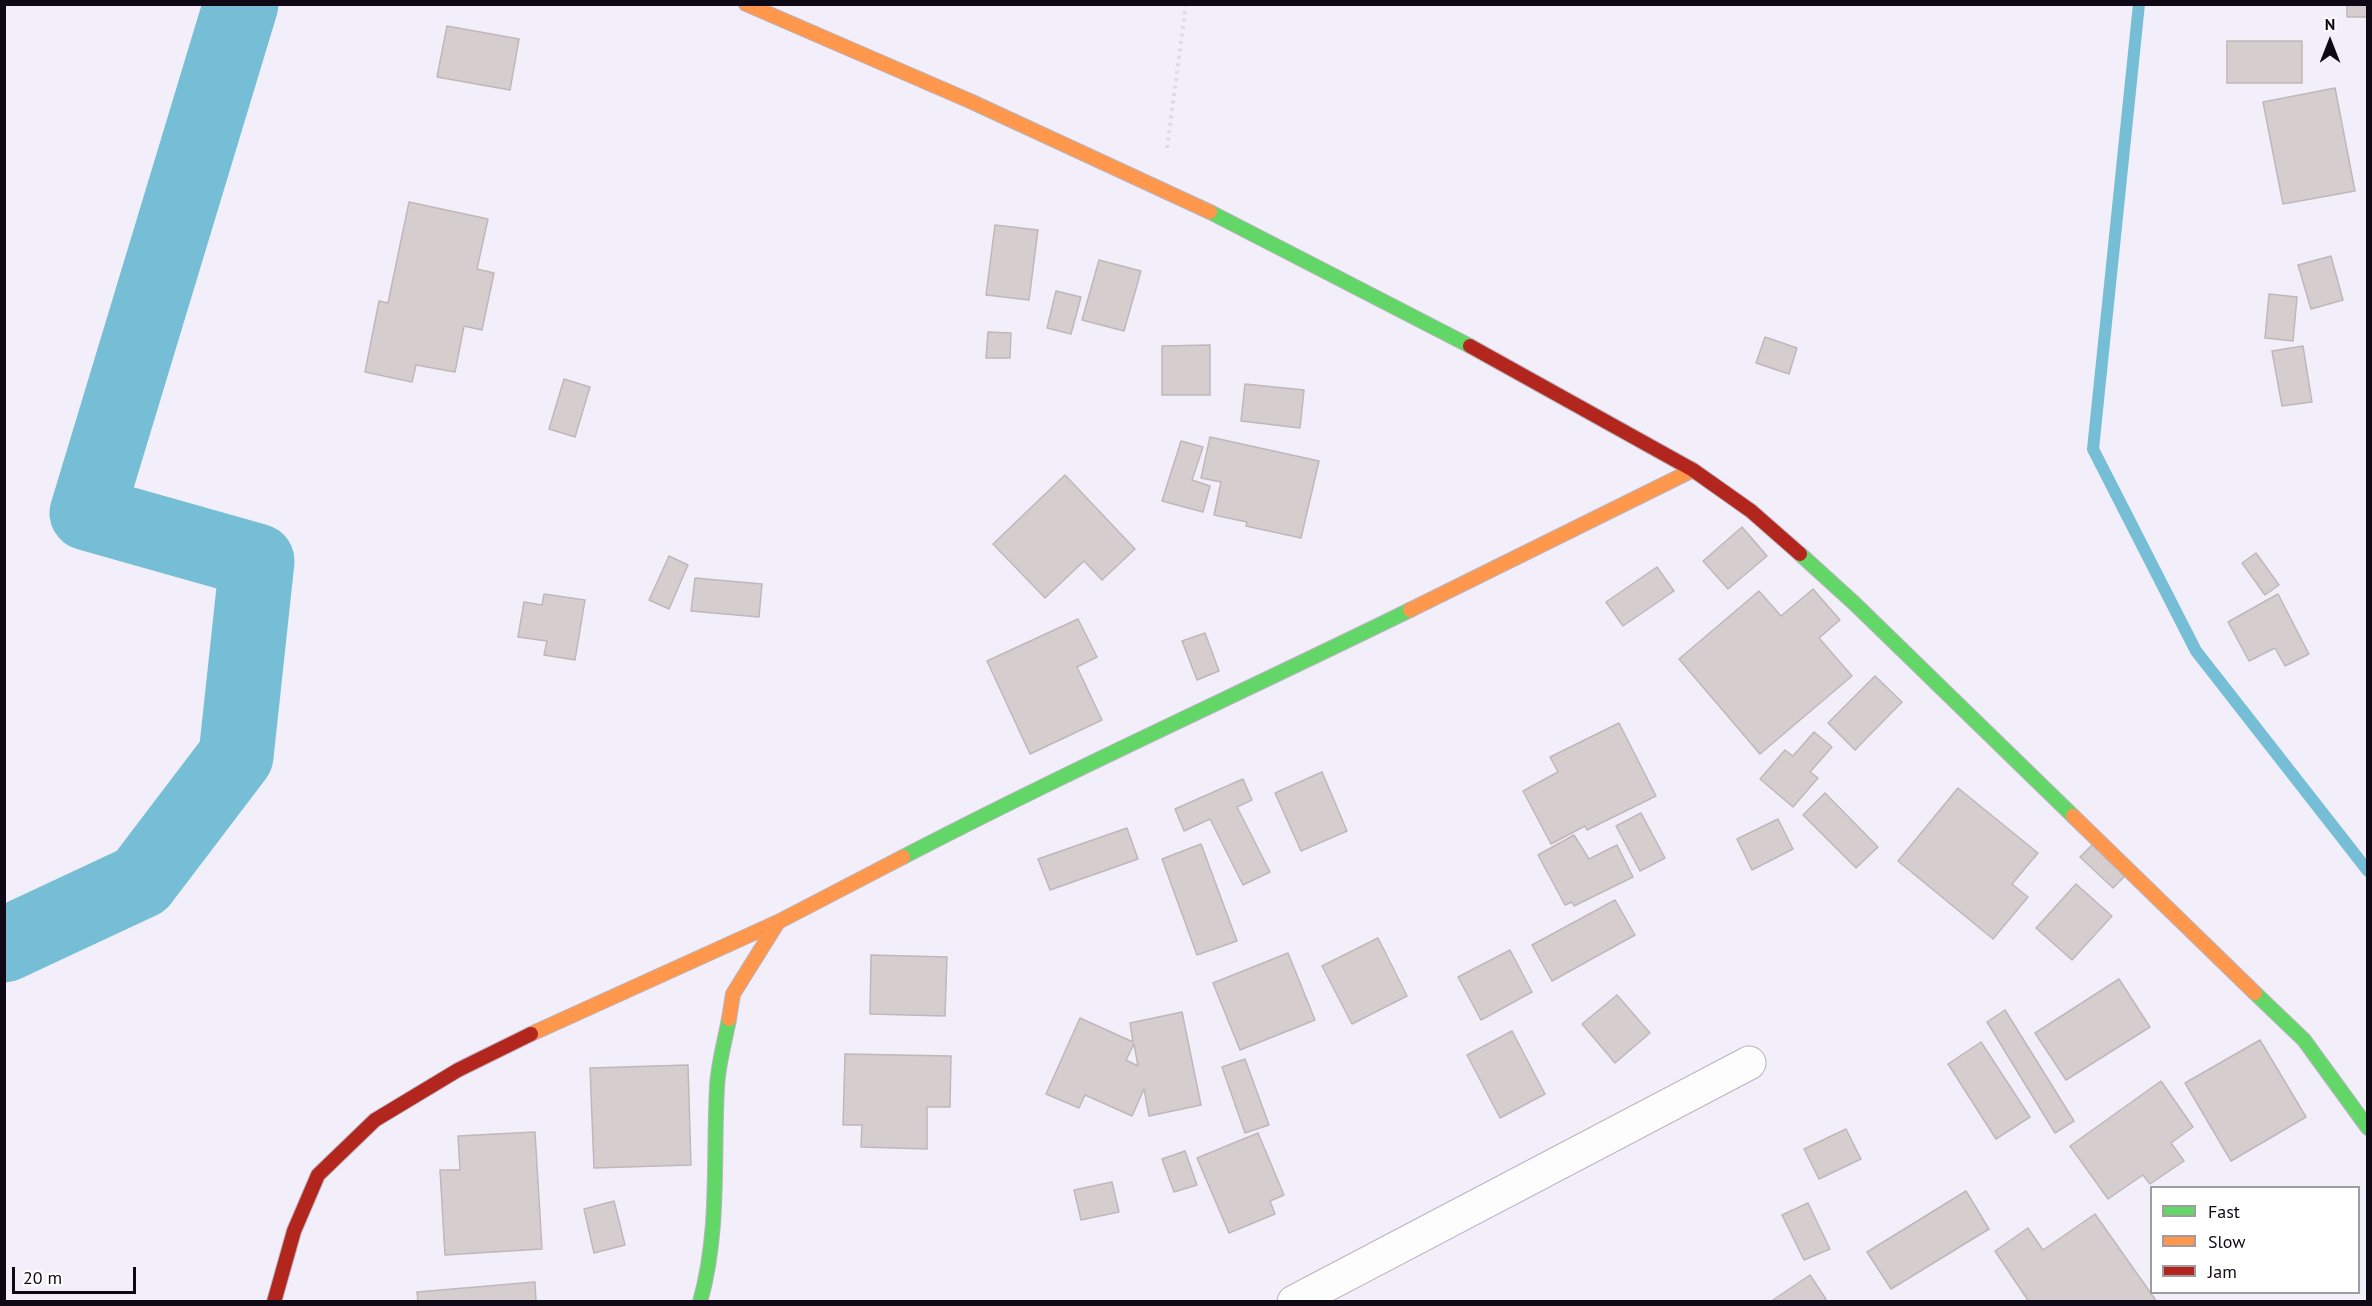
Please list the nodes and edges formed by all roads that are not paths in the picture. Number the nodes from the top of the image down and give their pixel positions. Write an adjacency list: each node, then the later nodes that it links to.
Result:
1 (746, 4): 2 (street)
2 (1693, 470): 3 (street); 5 (street)
3 (778, 922): 6 (street); 7 (street)
4 (1749, 1063): 8 (street)
5 (2367, 1128)
6 (274, 1302)
7 (700, 1302)
8 (1294, 1302)

